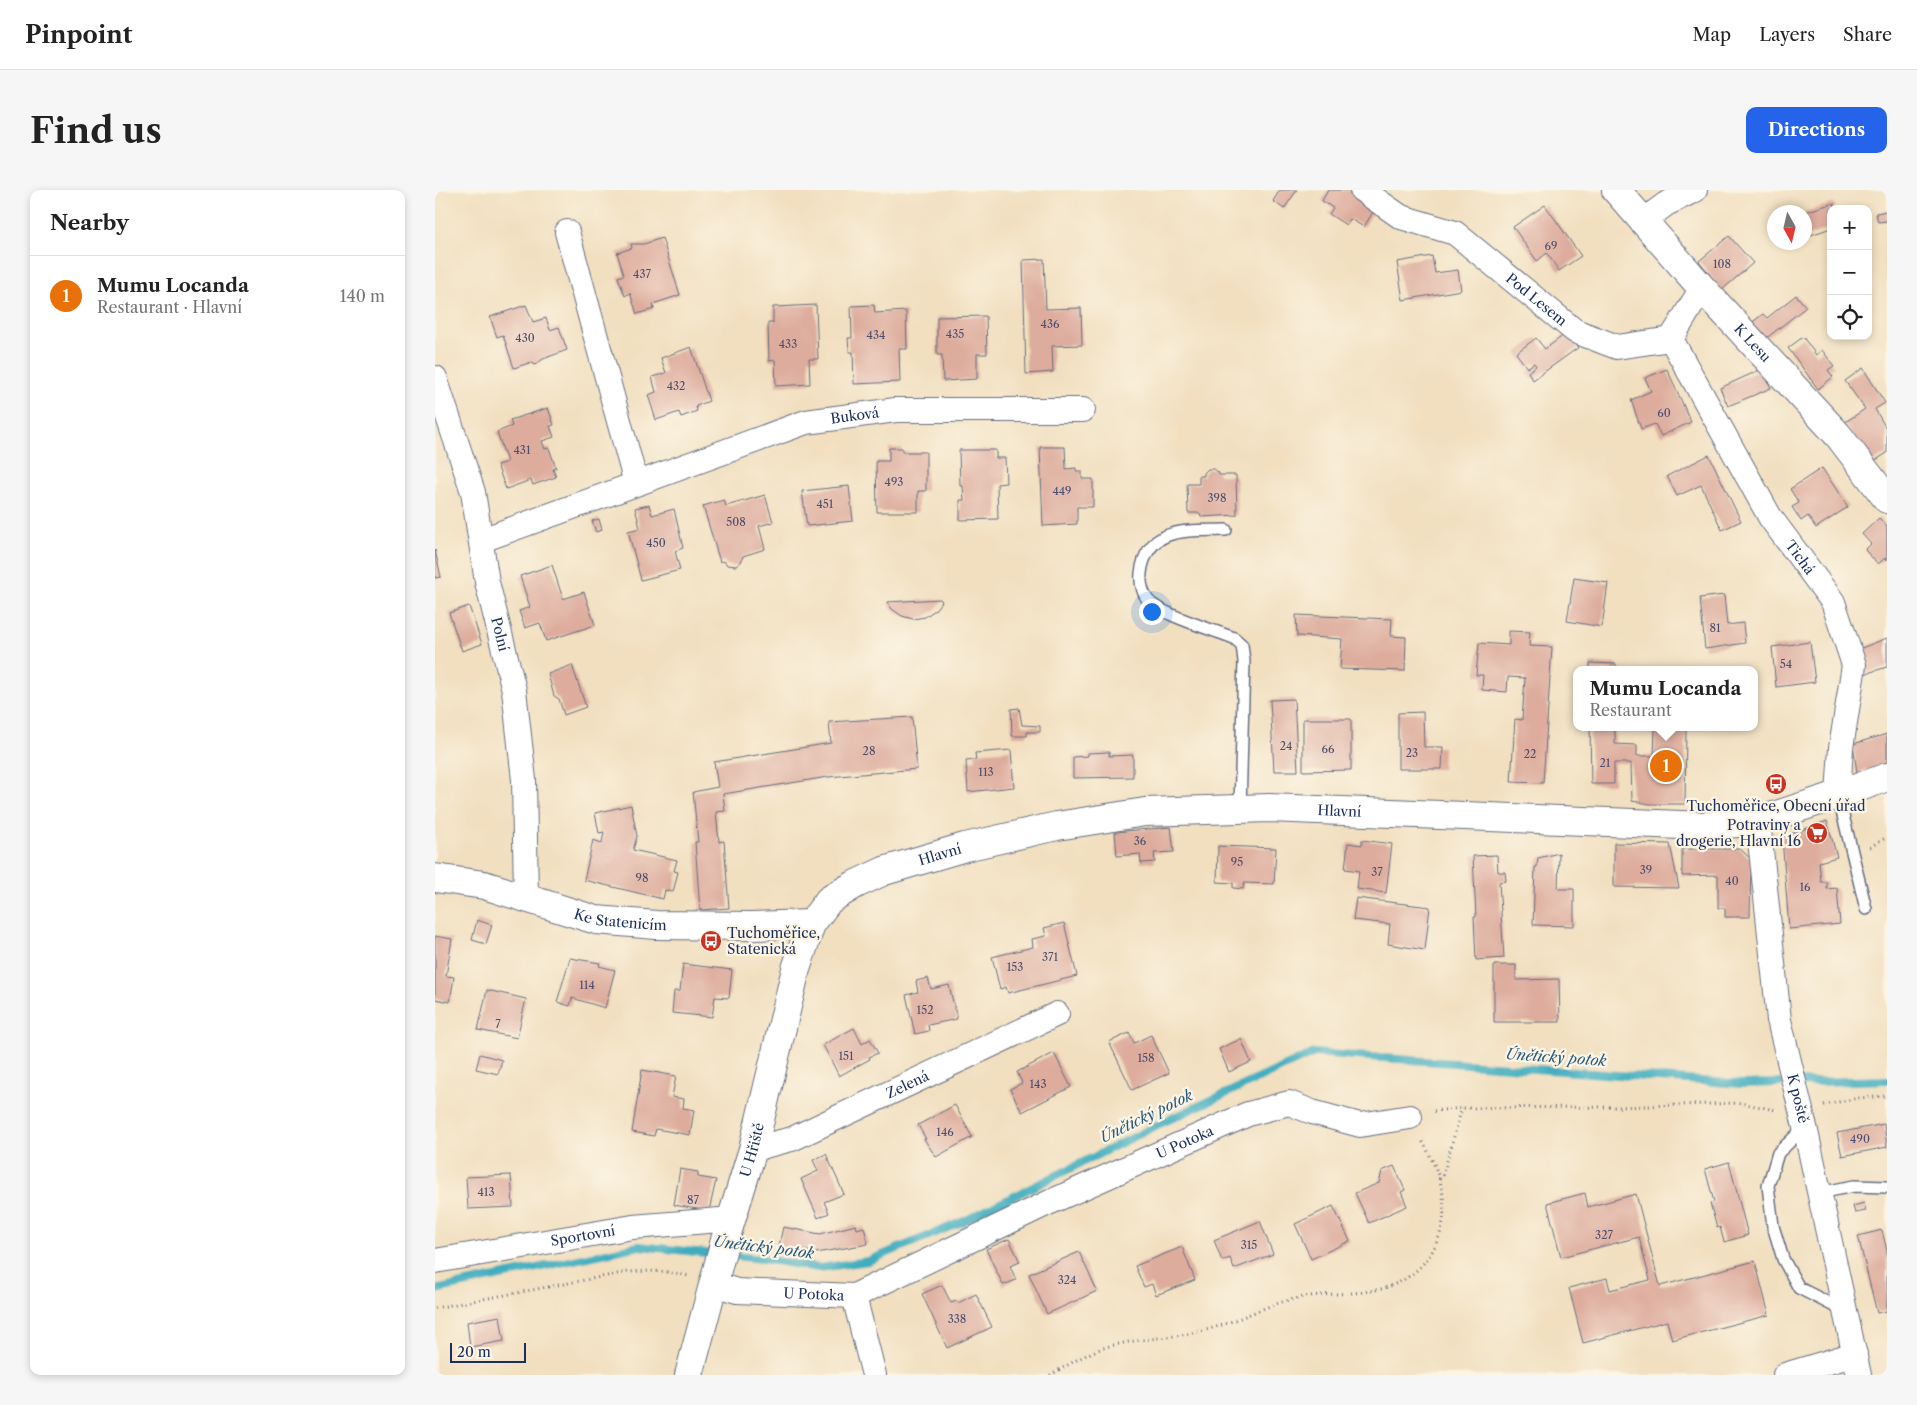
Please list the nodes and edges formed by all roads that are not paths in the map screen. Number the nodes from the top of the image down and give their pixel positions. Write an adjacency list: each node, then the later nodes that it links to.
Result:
1 (1362, 190): 7 (street, Pod Lesem)
2 (1616, 190): 4 (street, K Lesu)
3 (1695, 190): 4 (street)
4 (1643, 221): 6 (street, K Lesu)
5 (567, 232): 10 (street)
6 (1702, 288): 7 (street); 11 (street, K Lesu)
7 (1671, 339): 15 (street, Tichá)
8 (435, 378): 13 (street, Polní)
9 (1083, 410): 10 (street, Buková)
10 (636, 483): 13 (street, Buková)
11 (1887, 499)
12 (1226, 530): 16 (lane)
13 (481, 540): 19 (street, Polní)
14 (1887, 777): 15 (street, Hlavní)
15 (1838, 795): 17 (street, Hlavní); 20 (lane)
16 (1239, 809): 17 (street, Hlavní); 21 (street, Hlavní)
17 (1758, 821): 24 (street, K poště)
18 (435, 878): 19 (street, Ke Statenicím)
19 (526, 898): 21 (street, Ke Statenicím)
20 (1866, 909)
21 (811, 924): 25 (street, U Hřiště)
22 (1057, 1014): 25 (street, Zelená)
23 (1410, 1118): 31 (street, U Potoka)
24 (1803, 1118): 27 (street, K poště); 32 (lane)
25 (753, 1149): 28 (street, U Hřiště)
26 (1887, 1187): 27 (lane)
27 (1819, 1193): 32 (street, K poště)
28 (728, 1230): 29 (street, Sportovní); 30 (street, U Hřiště)
29 (435, 1261)
30 (716, 1278): 31 (street, U Potoka); 34 (street, U Hřiště)
31 (854, 1296): 35 (street)
32 (1845, 1312): 33 (street, K poště)
33 (1857, 1364): 36 (street)
34 (689, 1375)
35 (874, 1375)
36 (1785, 1375)

